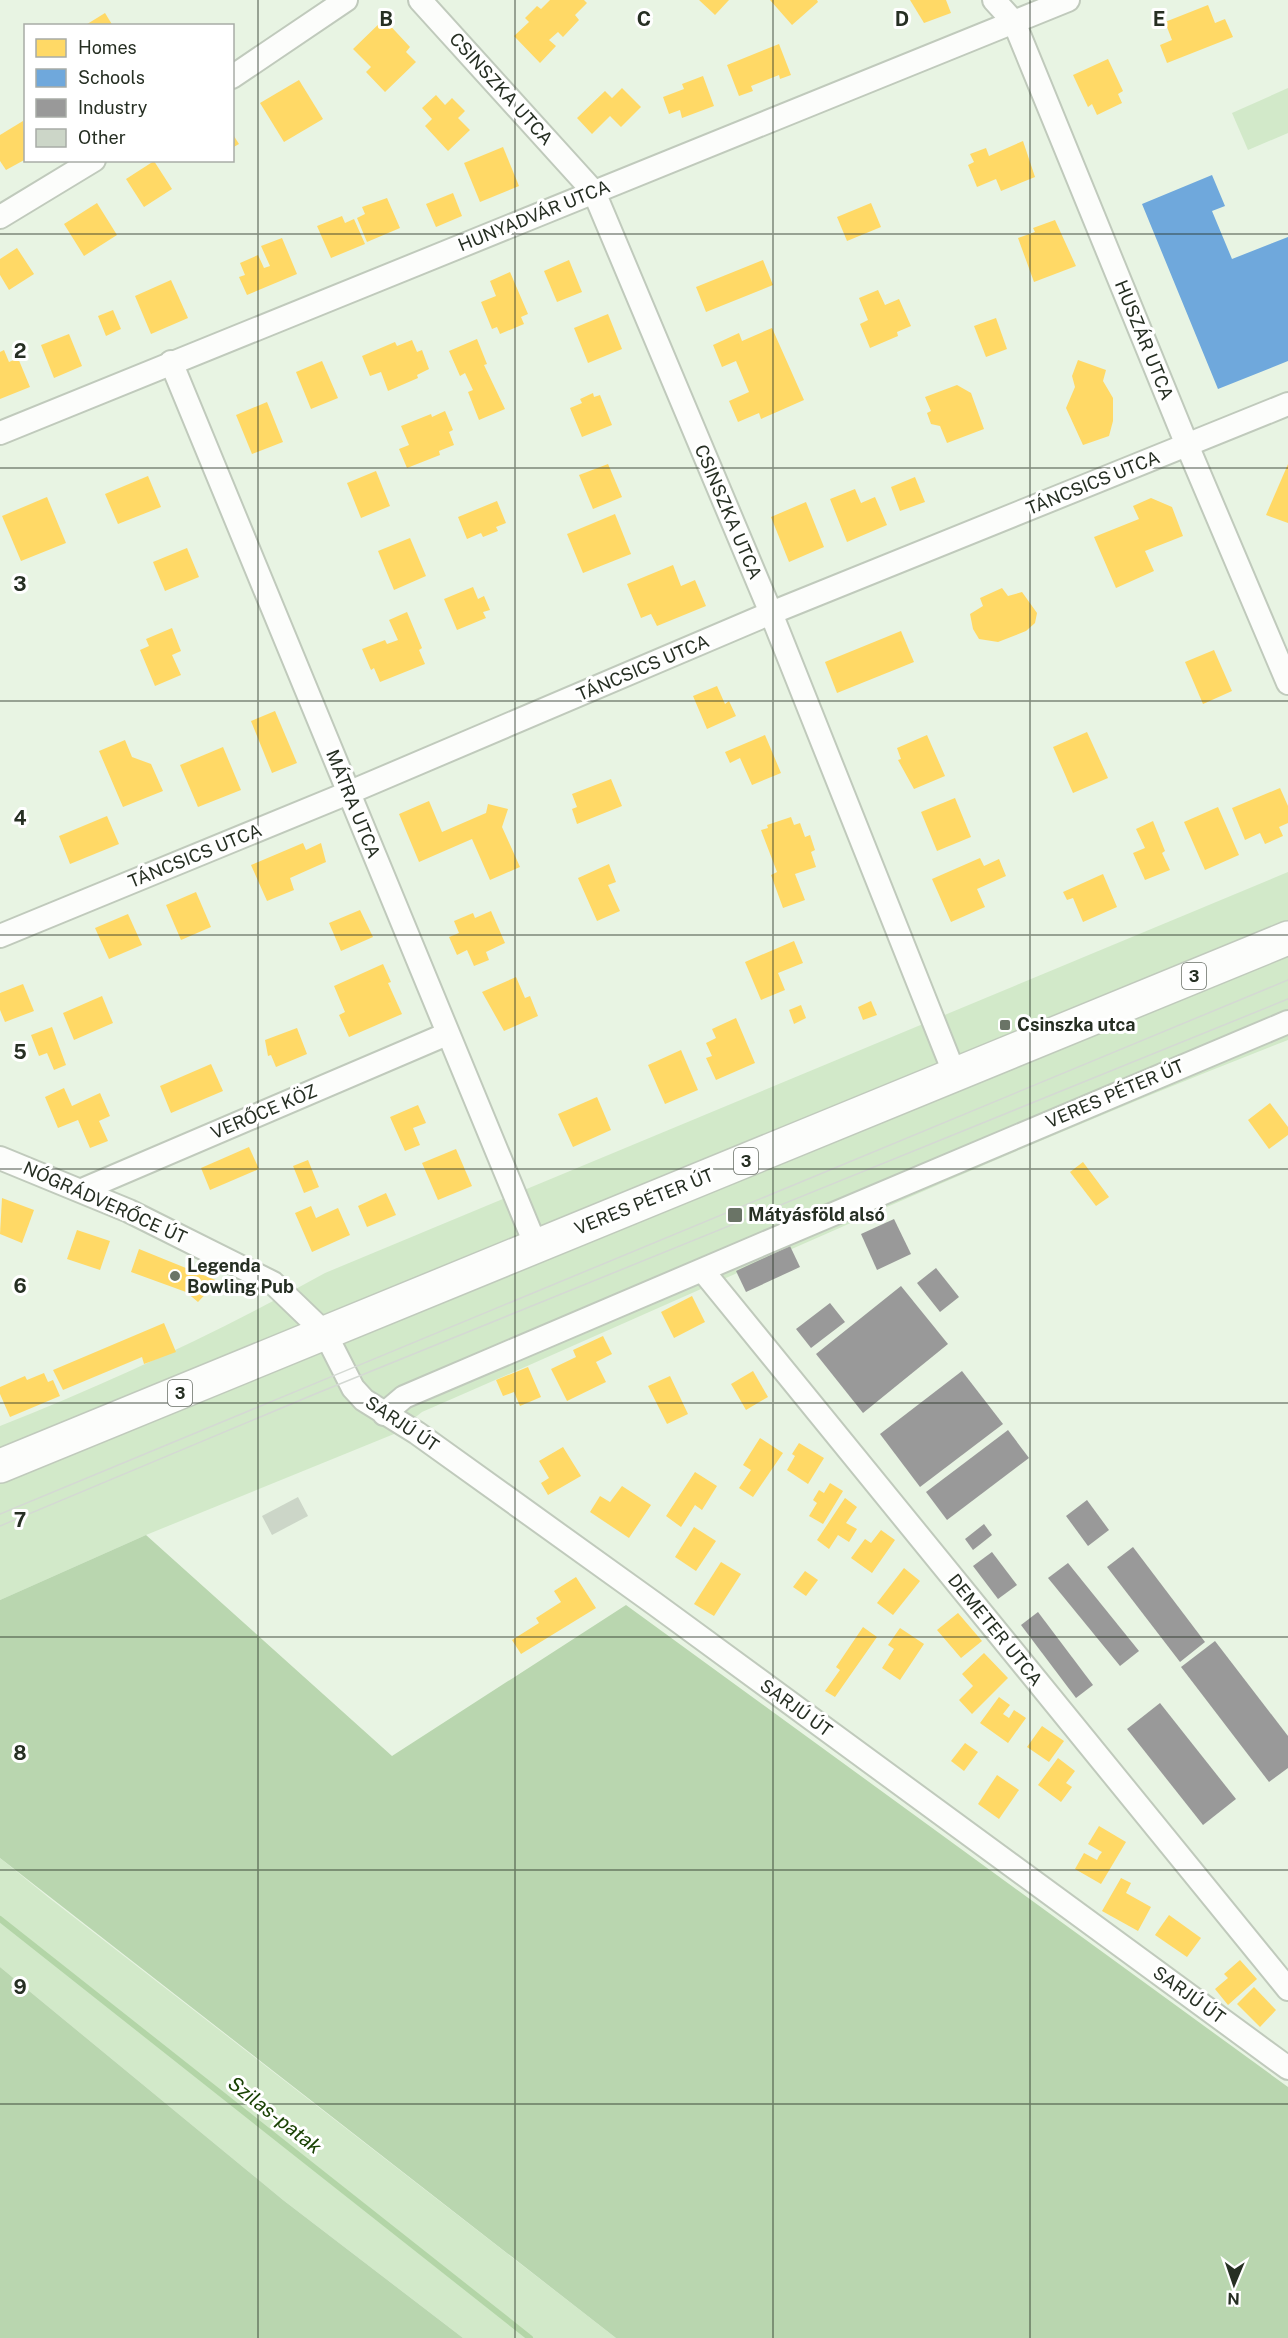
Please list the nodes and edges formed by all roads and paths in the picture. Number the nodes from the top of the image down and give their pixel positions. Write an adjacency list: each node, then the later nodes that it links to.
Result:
1 (346, 0): 6 (street)
2 (994, 0): 5 (street, HUSZÁR UTCA)
3 (1068, 0): 5 (street, HUNYADVÁR UTCA)
4 (433, 4): 8 (street, CSINSZKA UTCA)
5 (1014, 22): 8 (street, HUNYADVÁR UTCA); 13 (street, HUSZÁR UTCA)
6 (234, 76)
7 (91, 162): 9 (street)
8 (594, 192): 10 (street, HUNYADVÁR UTCA); 14 (street, CSINSZKA UTCA)
9 (0, 217)
10 (171, 362): 12 (street, HUNYADVÁR UTCA); 16 (street, MÁTRA UTCA)
11 (1288, 404): 13 (street, TÁNCSICS UTCA)
12 (0, 433)
13 (1187, 445): 14 (street, TÁNCSICS UTCA); 15 (street, HUSZÁR UTCA)
14 (771, 613): 16 (street, TÁNCSICS UTCA); 21 (street, CSINSZKA UTCA)
15 (1288, 683)
16 (348, 793): 17 (street, TÁNCSICS UTCA); 20 (street, MÁTRA UTCA)
17 (0, 936)
18 (1288, 938): 21 (main road, VERES PÉTER ÚT / 3)
19 (1288, 1022): 25 (street, VERES PÉTER ÚT)
20 (447, 1034): 23 (street, VERŐCE KÖZ); 24 (street, MÁTRA UTCA)
21 (955, 1075): 24 (main road, VERES PÉTER ÚT / 3)
22 (3, 1153): 23 (street, NÓGRÁDVERŐCE ÚT)
23 (82, 1190): 26 (street, NÓGRÁDVERŐCE ÚT)
24 (536, 1246): 26 (main road, VERES PÉTER ÚT / 3)
25 (703, 1270): 27 (street, VERES PÉTER ÚT); 29 (street, DEMETER UTCA)
26 (326, 1333): 27 (street, SARJÚ ÚT); 28 (main road, VERES PÉTER ÚT / 3)
27 (384, 1413): 30 (street, SARJÚ ÚT)
28 (0, 1466)
29 (1288, 1989)
30 (1288, 2068)

